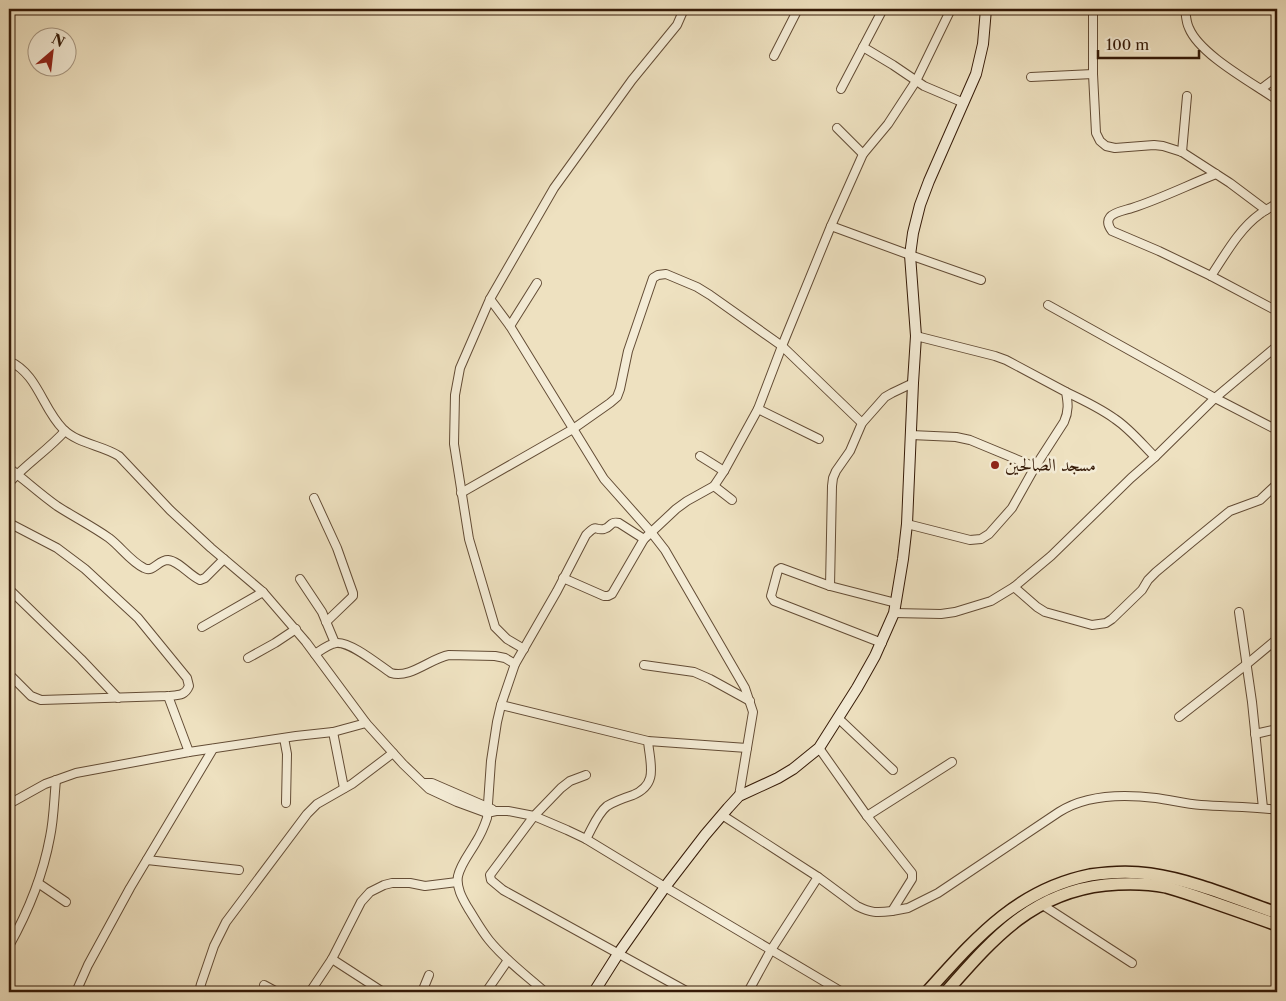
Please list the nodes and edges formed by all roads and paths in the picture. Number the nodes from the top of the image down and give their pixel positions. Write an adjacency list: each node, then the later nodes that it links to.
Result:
1 (684, 9): 30 (street)
2 (798, 9): 9 (street)
3 (883, 9): 8 (street)
4 (951, 9): 13 (street)
5 (986, 9): 18 (street)
6 (1093, 9): 10 (street)
7 (1185, 9): 14 (street)
8 (863, 47): 13 (street); 15 (street)
9 (774, 56)
10 (1093, 74): 11 (street); 20 (street)
11 (1031, 77)
12 (1277, 77): 14 (street)
13 (916, 80): 18 (street); 21 (street)
14 (1260, 88): 17 (street)
15 (841, 89)
16 (1187, 96): 20 (street)
17 (1277, 100)
18 (964, 103): 26 (street)
19 (837, 128): 21 (street)
20 (1182, 152): 22 (street)
21 (863, 154): 25 (street)
22 (1216, 174): 24 (street); 27 (street)
23 (1277, 203): 24 (street)
24 (1266, 210): 27 (street)
25 (832, 226): 26 (street); 35 (street)
26 (910, 255): 28 (street); 34 (street)
27 (1211, 276): 32 (street)
28 (981, 280)
29 (537, 283): 33 (street)
30 (490, 299): 33 (street); 57 (street)
31 (1048, 305): 40 (street)
32 (1277, 311)
33 (510, 326): 43 (street)
34 (916, 336): 38 (street); 39 (street)
35 (782, 346): 41 (street); 42 (street); 43 (street)
36 (1277, 346): 40 (street)
37 (9, 361): 45 (street)
38 (913, 383): 42 (street); 46 (street)
39 (1066, 392): 49 (street); 50 (street)
40 (1215, 398): 44 (street); 49 (street)
41 (758, 409): 47 (street); 52 (street)
42 (862, 423): 67 (street)
43 (573, 429): 57 (street); 62 (street)
44 (1277, 430)
45 (65, 431): 53 (street); 64 (street)
46 (910, 435): 50 (street); 61 (street)
47 (819, 439)
48 (700, 456): 52 (street)
49 (1155, 457): 68 (street)
50 (1035, 466): 61 (street)
51 (9, 468): 53 (street)
52 (724, 471): 56 (street)
53 (17, 474): 54 (street); 64 (street)
54 (9, 483)
55 (1277, 484): 68 (street)
56 (714, 486): 59 (street); 62 (street)
57 (461, 493): 79 (street)
58 (314, 498): 73 (street)
59 (732, 500)
60 (9, 523): 86 (street)
61 (907, 524): 71 (street)
62 (651, 532): 63 (street); 88 (street)
63 (644, 539): 65 (street); 65 (street)
64 (224, 559): 70 (street)
65 (563, 578): 79 (street)
66 (300, 579): 73 (street)
67 (830, 586): 71 (street); 77 (street)
68 (1014, 588): 71 (street)
69 (9, 589): 87 (street)
70 (263, 592): 74 (street); 75 (street)
71 (895, 608): 77 (street)
72 (1239, 612): 83 (street)
73 (326, 622): 78 (street)
74 (202, 627)
75 (296, 629): 80 (street); 81 (street)
76 (1277, 639): 83 (street)
77 (882, 642): 91 (street)
78 (335, 643): 80 (street); 82 (street)
79 (524, 649): 82 (street)
80 (315, 654): 92 (street)
81 (248, 658)
82 (515, 664): 89 (street)
83 (1247, 664): 90 (street); 95 (street)
84 (644, 665): 88 (street)
85 (9, 674): 87 (street)
86 (168, 696): 87 (street); 101 (street)
87 (118, 698)
88 (750, 701): 98 (street)
89 (501, 705): 97 (street); 112 (street)
90 (1179, 717)
91 (838, 718): 99 (street); 104 (street)
92 (366, 723): 94 (street); 102 (street)
93 (1277, 729): 95 (street)
94 (333, 732): 96 (street); 107 (street)
95 (1255, 734): 111 (street)
96 (284, 738): 100 (street); 109 (street)
97 (648, 741): 98 (street); 117 (street)
98 (747, 748): 108 (street)
99 (819, 748): 108 (street); 116 (street)
100 (213, 749): 101 (street); 118 (street)
101 (189, 752): 106 (street)
102 (392, 753): 107 (street); 112 (street)
103 (952, 762): 116 (street)
104 (892, 770)
105 (586, 775): 115 (street)
106 (56, 780): 110 (street); 122 (street)
107 (344, 788): 138 (street)
108 (739, 796): 114 (street)
109 (286, 803)
110 (9, 804)
111 (1263, 808): 113 (street); 126 (street)
112 (487, 810): 115 (street); 121 (street)
113 (1277, 810)
114 (722, 815): 120 (street); 123 (street)
115 (534, 816): 117 (street); 131 (street)
116 (867, 816): 126 (street)
117 (586, 839): 123 (street)
118 (147, 860): 119 (street); 137 (street)
119 (239, 870)
120 (818, 877): 126 (street); 130 (street)
121 (457, 882): 132 (street); 133 (street)
122 (38, 883): 124 (street); 129 (street)
123 (665, 888): 130 (street); 131 (street)
124 (66, 902)
125 (1041, 904): 128 (main road); 134 (street); 150 (main road)
126 (892, 911)
127 (1277, 913): 149 (main road)
128 (1277, 925)
129 (9, 946)
130 (771, 950): 147 (street); 148 (street)
131 (618, 954): 145 (street); 146 (street)
132 (332, 959): 140 (street); 141 (street)
133 (508, 960): 143 (street); 144 (street)
134 (1132, 963)
135 (428, 974): 142 (street)
136 (264, 985): 139 (street)
137 (76, 992)
138 (200, 992)
139 (277, 992)
140 (310, 992)
141 (383, 992)
142 (422, 992)
143 (486, 992)
144 (545, 992)
145 (594, 992)
146 (688, 992)
147 (748, 992)
148 (841, 992)
149 (927, 992)
150 (946, 992)

